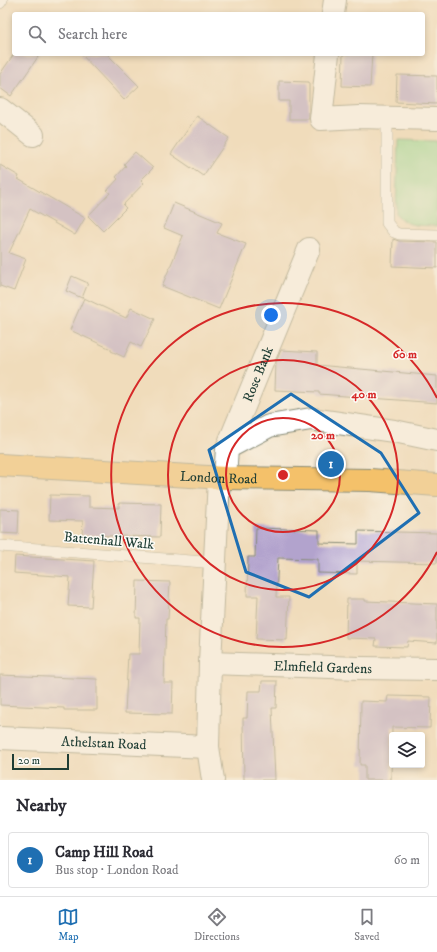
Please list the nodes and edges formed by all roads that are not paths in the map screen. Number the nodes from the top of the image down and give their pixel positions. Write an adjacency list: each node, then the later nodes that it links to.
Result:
1 (2, 0): 3 (lane)
2 (335, 0): 4 (street)
3 (0, 3)
4 (333, 12)
5 (328, 56): 7 (street)
6 (0, 109): 9 (street)
7 (387, 118): 8 (street); 10 (lane)
8 (437, 119)
9 (33, 135)
10 (437, 235)
11 (309, 249): 13 (street, Rose Bank)
12 (437, 440): 13 (street)
13 (227, 448): 15 (street, Rose Bank)
14 (0, 465): 15 (main road, London Road)
15 (222, 478): 16 (main road, London Road); 18 (street, Rose Bank)
16 (437, 485)
17 (0, 546): 18 (lane, Battenhall Walk)
18 (216, 564): 19 (street, Rose Bank)
19 (210, 663): 20 (street, Elmfield Gardens); 22 (street, Rose Bank)
20 (437, 669)
21 (0, 738): 22 (street, Athelstan Road)
22 (208, 747): 23 (street, Rose Bank)
23 (213, 780)

